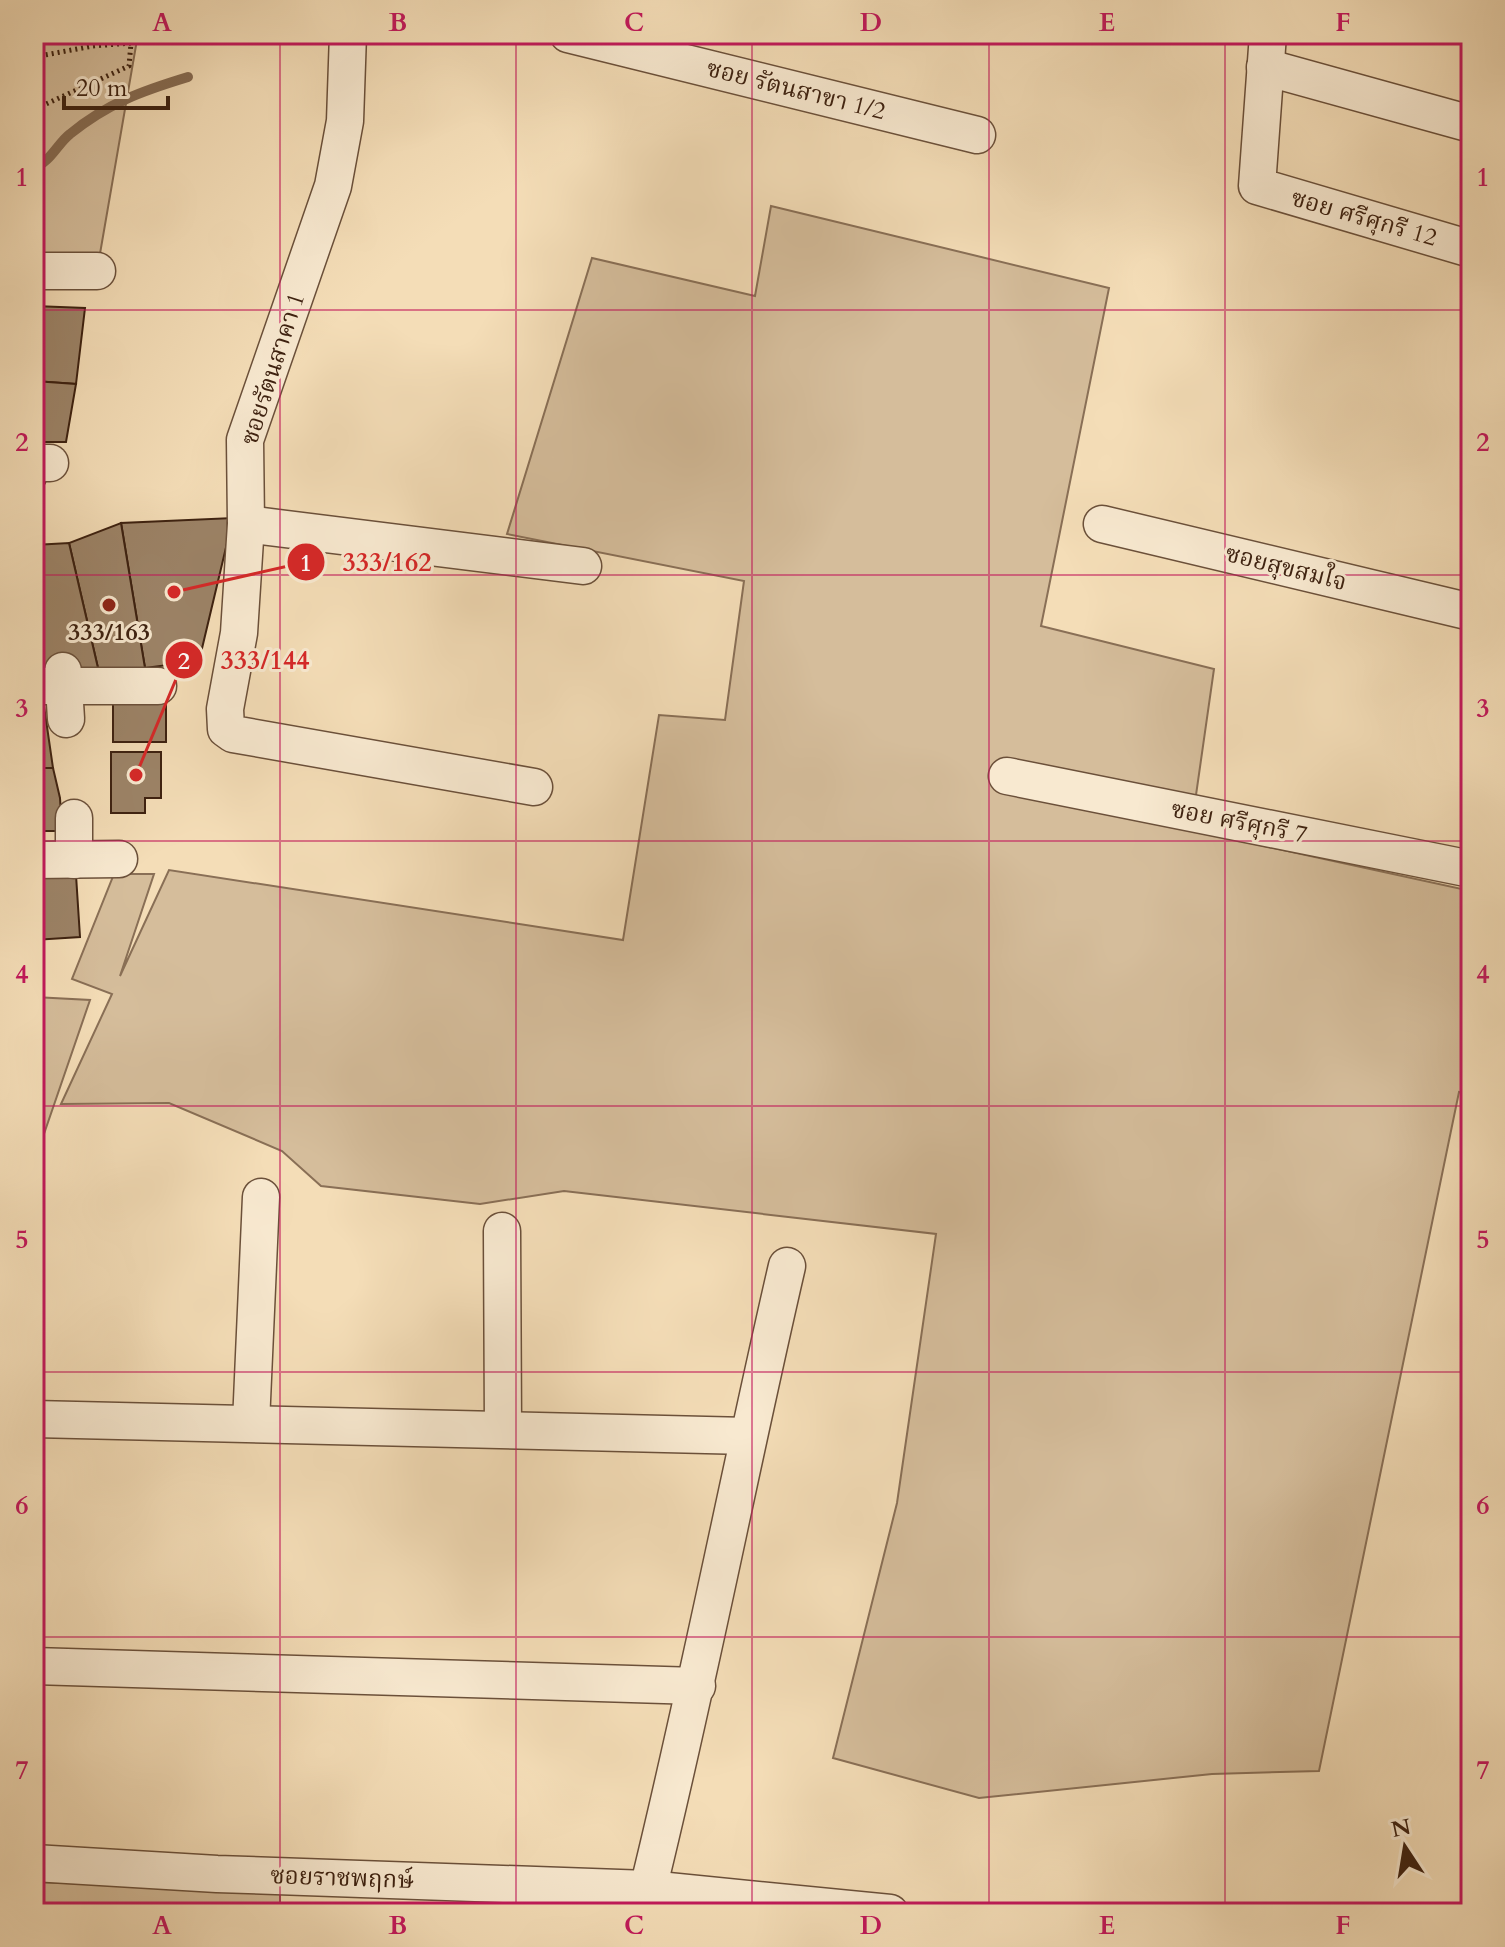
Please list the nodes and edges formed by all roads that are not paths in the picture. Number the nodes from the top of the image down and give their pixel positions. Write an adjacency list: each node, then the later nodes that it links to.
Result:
1 (348, 34): 9 (street, ซอยรัตนสาคา 1)
2 (568, 34): 5 (street, ซอย รัตนสาขา 1/2)
3 (1266, 51): 4 (street); 6 (street, ซอย ศรีศุกรี 12)
4 (1471, 124)
5 (977, 135)
6 (1471, 249)
7 (34, 271): 8 (street)
8 (97, 271)
9 (246, 524): 11 (street); 16 (street, ซอยรัตนสาคา 1)
10 (1102, 524): 12 (street, ซอยสุขสมใจ)
11 (583, 566)
12 (1471, 612)
13 (158, 686): 14 (street)
14 (57, 690)
15 (1007, 776): 21 (street, ซอย ศรีศุกรี 7)
16 (534, 787)
17 (74, 818): 20 (street)
18 (119, 859): 20 (street)
19 (34, 860): 20 (street)
20 (74, 860)
21 (1471, 869)
22 (261, 1197): 26 (street)
23 (502, 1231): 27 (street)
24 (787, 1266): 28 (street)
25 (34, 1419): 26 (street)
26 (251, 1423): 27 (street)
27 (503, 1428): 28 (street)
28 (748, 1436): 30 (street)
29 (34, 1666): 30 (street)
30 (697, 1686): 32 (street)
31 (34, 1863): 32 (street, ซอยราชพฤกษ์)
32 (648, 1889): 33 (street, ซอยราชพฤกษ์)
33 (890, 1913)

